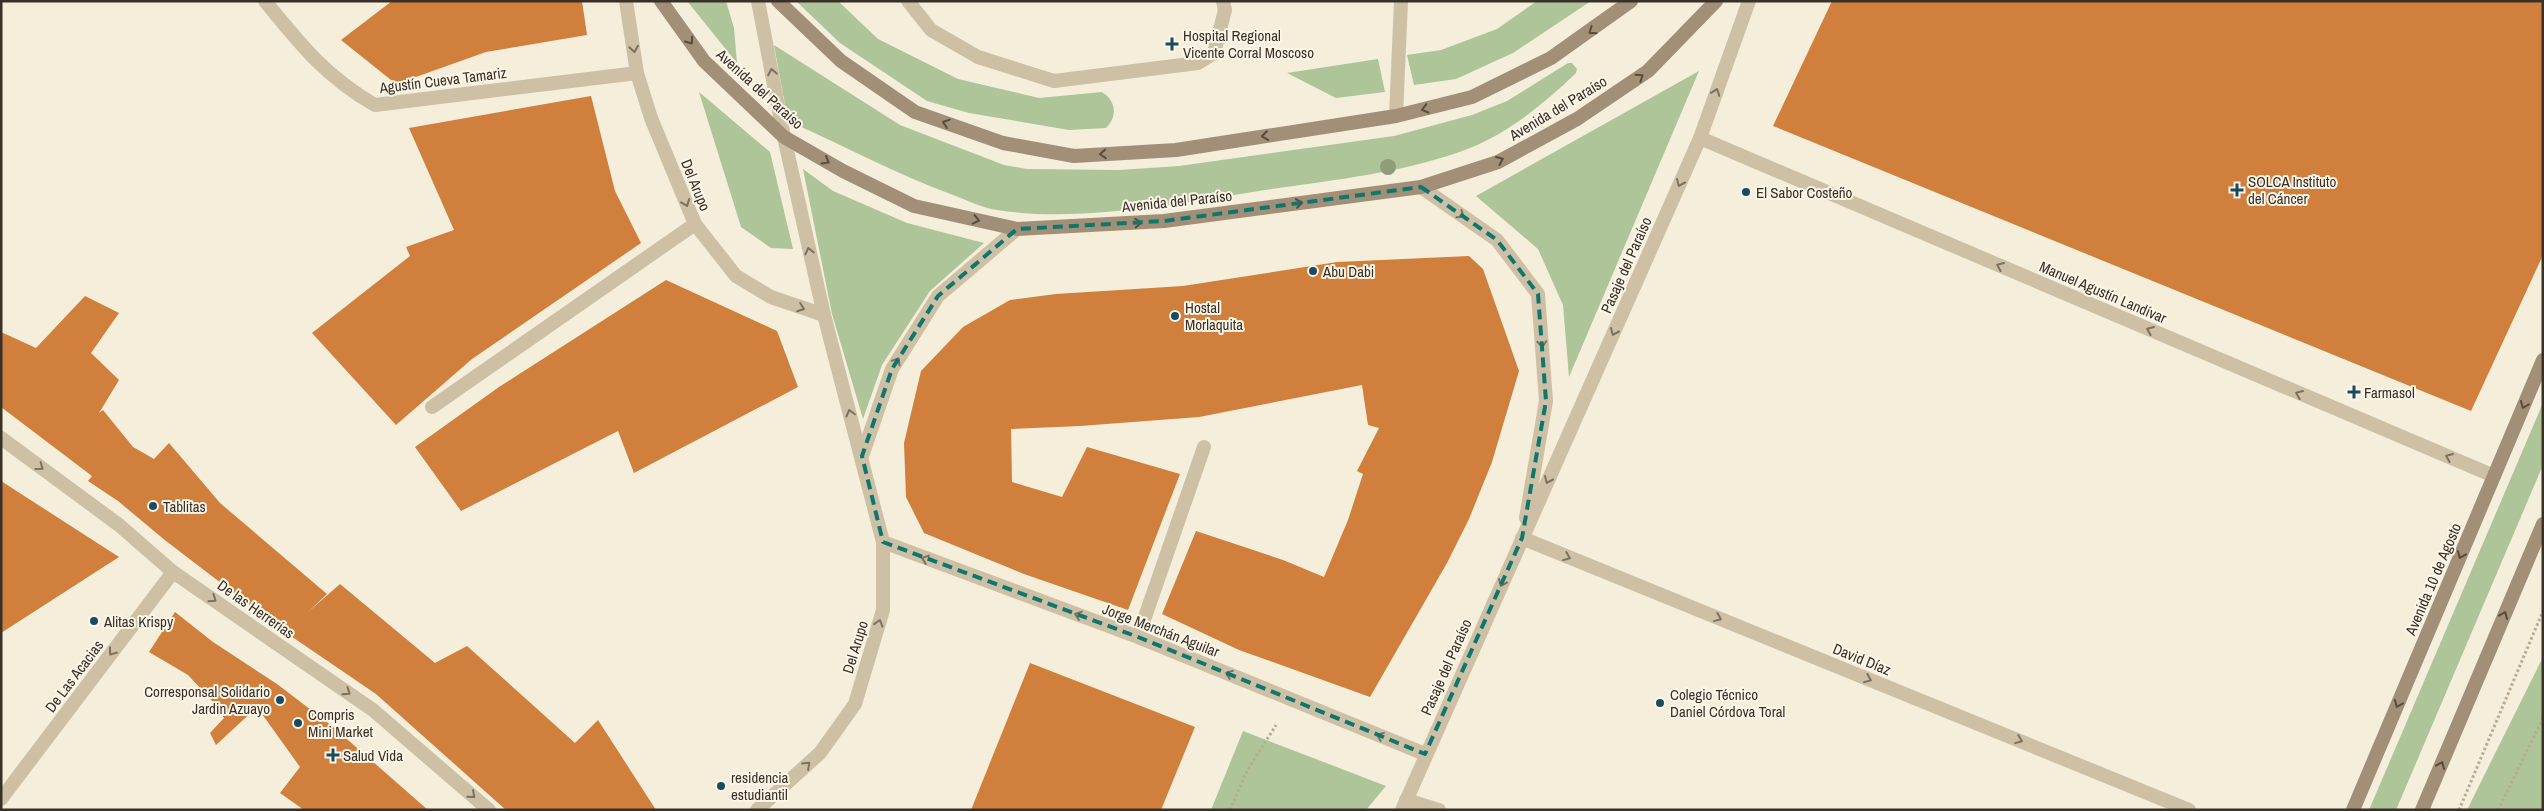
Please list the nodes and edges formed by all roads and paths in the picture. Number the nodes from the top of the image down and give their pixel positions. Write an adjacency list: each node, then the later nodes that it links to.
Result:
1 (265, 1): 12 (street, Agustín Cueva Tamariz)
2 (626, 1): 12 (street, Del Arupo, one-way to 12)
3 (661, 1): 14 (main road, Avenida del Paraíso, one-way to 14)
4 (758, 1): 14 (street, Del Arupo, one-way to 4)
5 (778, 1): 13 (main road, one-way to 5)
6 (908, 1): 7 (street)
7 (1223, 1)
8 (1401, 1): 13 (street)
9 (1631, 1): 13 (main road, one-way to 13)
10 (1716, 1): 16 (main road, Avenida del Paraíso, one-way to 10)
11 (1749, 1): 15 (street, Pasaje del Paraíso, one-way to 11)
12 (637, 73): 17 (street, Del Arupo, one-way to 17)
13 (1396, 116)
14 (784, 137): 18 (main road, Avenida del Paraíso, one-way to 18); 19 (street, Del Arupo, one-way to 14)
15 (1700, 138): 25 (street, Manuel Agustín Landívar, one-way to 15); 27 (street, Pasaje del Paraíso, one-way to 27)
16 (1421, 187): 18 (main road, Avenida del Paraíso, one-way to 16); 27 (street, Pasaje del Paraíso, one-way to 27)
17 (695, 224): 19 (street, Del Arupo, one-way to 19); 21 (street)
18 (1017, 230): 24 (street, one-way to 18)
19 (824, 316): 24 (street, Del Arupo, one-way to 19)
20 (2543, 360): 25 (main road, Avenida 10 de Agosto, one-way to 25)
21 (432, 407)
22 (1, 438): 29 (street, De las Herrerías, one-way to 29)
23 (1204, 447): 31 (street)
24 (862, 456): 28 (street, Del Arupo)
25 (2494, 476): 42 (main road, Avenida 10 de Agosto, one-way to 42)
26 (2543, 524): 43 (main road, one-way to 26)
27 (1522, 538): 34 (street, Pasaje del Paraíso, one-way to 34); 41 (street, David Díaz, one-way to 41)
28 (883, 542): 31 (street, Jorge Merchán Aguilar, one-way to 28); 38 (street, Del Arupo, one-way to 28)
29 (173, 572): 35 (street, De Las Acacias, one-way to 35); 37 (street, De las Herrerías, one-way to 37)
30 (2543, 611): 44 (path)
31 (1138, 637): 32 (street, Jorge Merchán Aguilar, one-way to 31)
32 (1293, 700): 34 (street, Jorge Merchán Aguilar, one-way to 32); 39 (path)
33 (2543, 718): 45 (path)
34 (1425, 754): 36 (street, Pasaje del Paraíso)
35 (1, 799)
36 (1404, 805): 40 (street)
37 (489, 810)
38 (758, 810)
39 (1230, 810)
40 (1439, 810)
41 (2189, 810)
42 (2353, 810)
43 (2422, 810)
44 (2459, 810)
45 (2498, 810)

